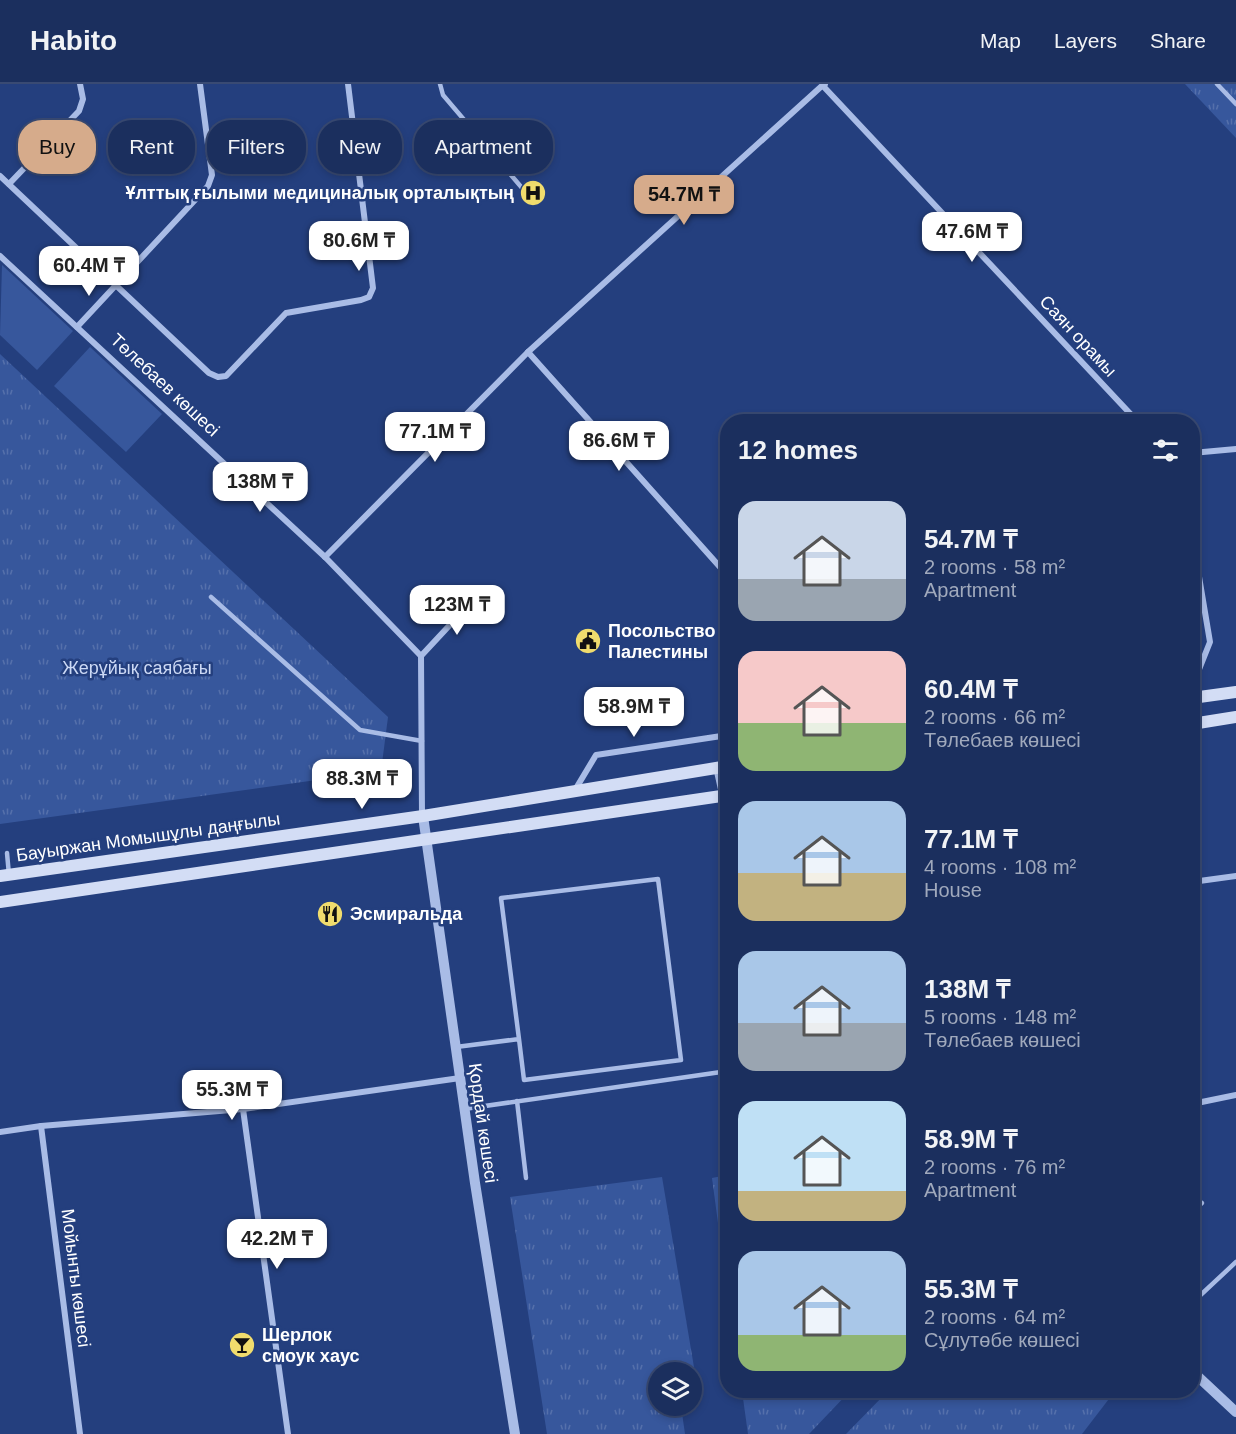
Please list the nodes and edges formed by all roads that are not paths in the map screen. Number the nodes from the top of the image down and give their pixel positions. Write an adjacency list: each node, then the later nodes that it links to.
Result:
1 (80, 84): 9 (street)
2 (200, 84): 12 (street)
3 (348, 84): 12 (street)
4 (440, 84): 10 (lane)
5 (1217, 84): 7 (lane)
6 (824, 85): 14 (street); 15 (street, Саян орамы)
7 (1236, 104)
8 (0, 176): 9 (street)
9 (9, 184): 12 (street)
10 (534, 202)
11 (0, 256): 13 (street, Төлебаев көшесі)
12 (117, 283): 13 (street)
13 (77, 327): 18 (street, Төлебаев көшесі)
14 (528, 352): 18 (street); 19 (street)
15 (1130, 414)
16 (1236, 449): 17 (street)
17 (1200, 452)
18 (325, 557): 23 (street, Төлебаев көшесі)
19 (720, 567)
20 (1200, 583): 24 (street)
21 (211, 597): 30 (lane)
22 (474, 599): 23 (street)
23 (421, 656): 30 (street)
24 (1200, 667)
25 (1236, 692): 26 (main road)
26 (1200, 697)
27 (1236, 717): 28 (main road)
28 (1200, 723)
29 (720, 736): 32 (street)
30 (422, 741): 34 (street)
31 (720, 767): 32 (main road, Бауыржан Момышұлы даңғылы)
32 (574, 791): 34 (main road, Бауыржан Момышұлы даңғылы)
33 (720, 796): 35 (main road)
34 (423, 816): 35 (street, Қордай көшесі); 37 (main road, Бауыржан Момышұлы даңғылы)
35 (426, 841): 40 (main road); 42 (street, Қордай көшесі)
36 (7, 853): 37 (lane)
37 (5, 875)
38 (1236, 876): 39 (street)
39 (1200, 881)
40 (0, 902)
41 (519, 1039): 41 (lane); 42 (lane)
42 (456, 1047): 44 (street, Қордай көшесі)
43 (720, 1072): 46 (lane)
44 (460, 1078): 48 (street); 49 (street, Қордай көшесі)
45 (1236, 1095): 47 (street)
46 (518, 1101): 49 (lane); 52 (lane)
47 (1200, 1102)
48 (243, 1108): 50 (street); 58 (street)
49 (464, 1109): 59 (street, Қордай көшесі)
50 (41, 1126): 51 (street); 57 (street, Мойынты көшесі)
51 (0, 1132)
52 (526, 1178)
53 (1236, 1262): 54 (lane)
54 (1200, 1296)
55 (1200, 1378): 56 (street)
56 (1236, 1412)
57 (80, 1434)
58 (288, 1434)
59 (515, 1434)

